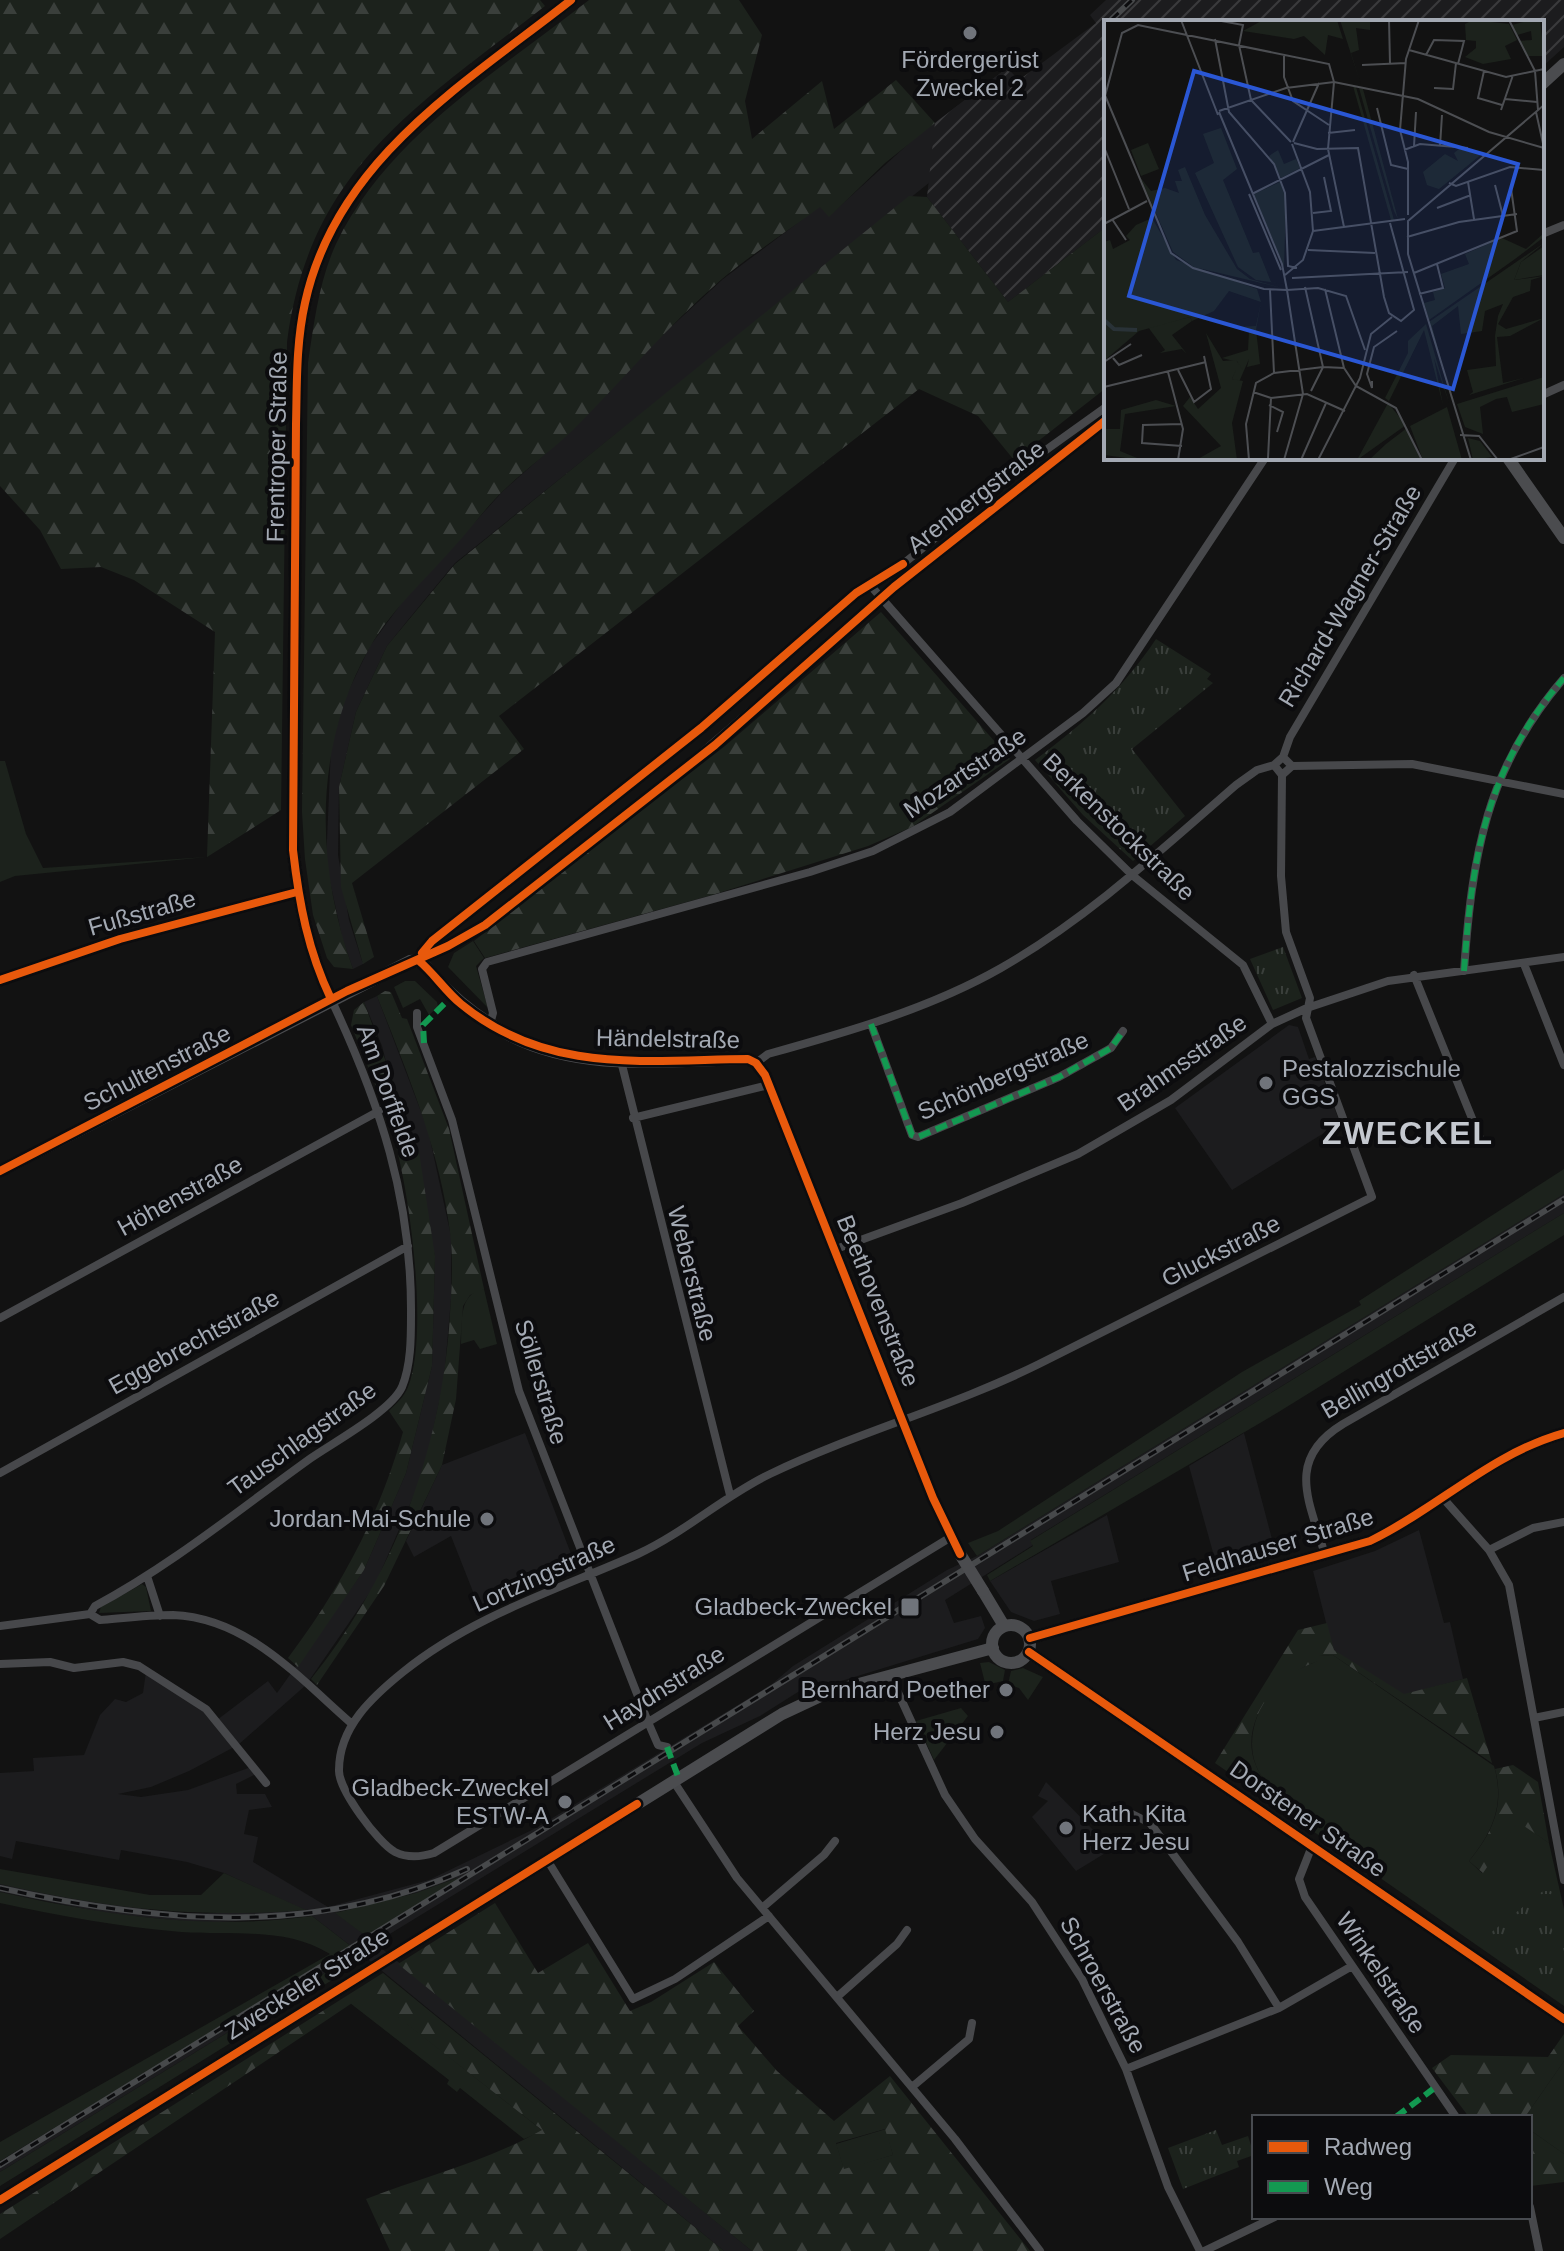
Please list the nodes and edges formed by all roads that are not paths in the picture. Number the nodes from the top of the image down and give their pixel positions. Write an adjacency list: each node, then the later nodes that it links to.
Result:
1 (571, 0): 25 (street, Frentroper Straße)
2 (1564, 64): 3 (street)
3 (1544, 82)
4 (1564, 225): 5 (street)
5 (1544, 233)
6 (1564, 385): 7 (street)
7 (1544, 394)
8 (1104, 408): 14 (street, Arenbergstraße)
9 (1104, 422): 15 (street, Arenbergstraße)
10 (1264, 460): 18 (street, Mozartstraße)
11 (1454, 460): 17 (street, Richard-Wagner-Straße)
12 (1509, 460): 13 (street)
13 (1564, 538)
14 (870, 585): 15 (street, Berkenstockstraße); 27 (street, Arenbergstraße)
15 (881, 599): 18 (street, Berkenstockstraße); 27 (street, Arenbergstraße)
16 (1564, 678): 22 (street)
17 (1283, 757): 19 (street, Richard-Wagner-Straße); 20 (street)
18 (1023, 760): 24 (street, Berkenstockstraße); 35 (street, Mozartstraße)
19 (1274, 765): 21 (street); 24 (street, Händelstraße)
20 (1292, 766): 21 (street); 22 (street)
21 (1282, 775): 33 (street)
22 (1498, 778): 23 (street); 29 (street)
23 (1564, 794)
24 (1132, 875): 36 (street, Händelstraße); 37 (street, Berkenstockstraße)
25 (297, 892): 31 (street, Fußstraße); 32 (street, Frentroper Straße)
26 (1564, 957): 28 (street, Brahmsstraße)
27 (418, 960): 32 (street, Arenbergstraße); 35 (street, Händelstraße)
28 (1524, 964): 29 (street, Brahmsstraße); 41 (street)
29 (1464, 971): 30 (street, Brahmsstraße)
30 (1414, 975): 33 (street, Brahmsstraße); 45 (street)
31 (0, 980)
32 (331, 999): 43 (street, Am Dorffelde); 46 (street, Schultenstraße)
33 (1307, 1008): 37 (street, Brahmsstraße); 51 (street, Gluckstraße)
34 (417, 1013): 60 (street, Söllerstraße)
35 (490, 1024): 39 (street, Händelstraße)
36 (871, 1024): 38 (street, Schönbergstraße); 40 (street, Händelstraße)
37 (1272, 1024): 48 (street, Brahmsstraße)
38 (1123, 1031)
39 (621, 1061): 40 (street, Händelstraße); 44 (street, Weberstraße)
40 (756, 1063): 42 (street, Beethovenstraße)
41 (1564, 1065)
42 (769, 1085): 44 (street, Händelstraße); 48 (street, Beethovenstraße)
43 (379, 1111): 47 (street, Am Dorffelde); 50 (street, Höhenstraße)
44 (633, 1118): 54 (street, Weberstraße)
45 (1482, 1143)
46 (0, 1171)
47 (408, 1246): 53 (street, Eggebrechtstraße); 61 (street, Tauschlagstraße)
48 (836, 1249): 51 (street, Beethovenstraße)
49 (1564, 1297): 59 (street, Bellingrottstraße)
50 (0, 1318)
51 (904, 1420): 54 (street, Lortzingstraße); 57 (street, Beethovenstraße)
52 (1564, 1433): 55 (street, Feldhauser Straße)
53 (0, 1473)
54 (730, 1495): 60 (street, Lortzingstraße)
55 (1442, 1497): 58 (street); 59 (street, Feldhauser Straße)
56 (1564, 1522): 58 (street)
57 (951, 1537): 65 (street, Beethovenstraße, bridge); 73 (street, Haydnstraße)
58 (1489, 1550): 72 (street)
59 (1325, 1555): 66 (street, Feldhauser Straße)
60 (589, 1574): 73 (street, Söllerstraße); 74 (street, Lortzingstraße)
61 (147, 1576): 62 (street, Tauschlagstraße); 63 (street)
62 (90, 1614): 63 (street, Tauschlagstraße); 64 (street, Tauschlagstraße)
63 (160, 1616): 74 (street, Tauschlagstraße)
64 (0, 1626)
65 (1004, 1626): 66 (street); 67 (street)
66 (1030, 1638): 68 (street)
67 (993, 1648): 68 (street); 70 (street)
68 (1029, 1652): 80 (street, Dorstener Straße)
69 (0, 1664): 77 (street)
70 (890, 1675): 76 (street); 92 (street, Schroerstraße)
71 (1564, 1712): 72 (street)
72 (1534, 1718): 83 (street)
73 (648, 1722): 75 (street, Söllerstraße); 81 (street, Haydnstraße)
74 (352, 1724): 81 (street, Lortzingstraße)
75 (667, 1747)
76 (674, 1782): 82 (street, Zweckeler Straße); 84 (street)
77 (266, 1783)
78 (1132, 1814): 89 (street)
79 (835, 1841): 84 (street)
80 (1312, 1846): 87 (street, Winkelstraße); 90 (street, Dorstener Straße)
81 (440, 1849)
82 (546, 1858): 85 (street); 95 (street, Zweckeler Straße)
83 (1564, 1880)
84 (762, 1908): 85 (street)
85 (769, 1916): 88 (street)
86 (907, 1930): 88 (street)
87 (1352, 1966): 89 (street); 94 (street, Winkelstraße)
88 (837, 1997): 93 (street)
89 (1279, 2008): 92 (street)
90 (1564, 2019)
91 (972, 2023): 93 (street)
92 (1126, 2069): 99 (street, Schroerstraße)
93 (912, 2087): 98 (street)
94 (1455, 2115)
95 (0, 2200)
96 (1532, 2217): 100 (street)
97 (1271, 2219): 99 (street)
98 (1040, 2251)
99 (1202, 2251)
100 (1539, 2251)

